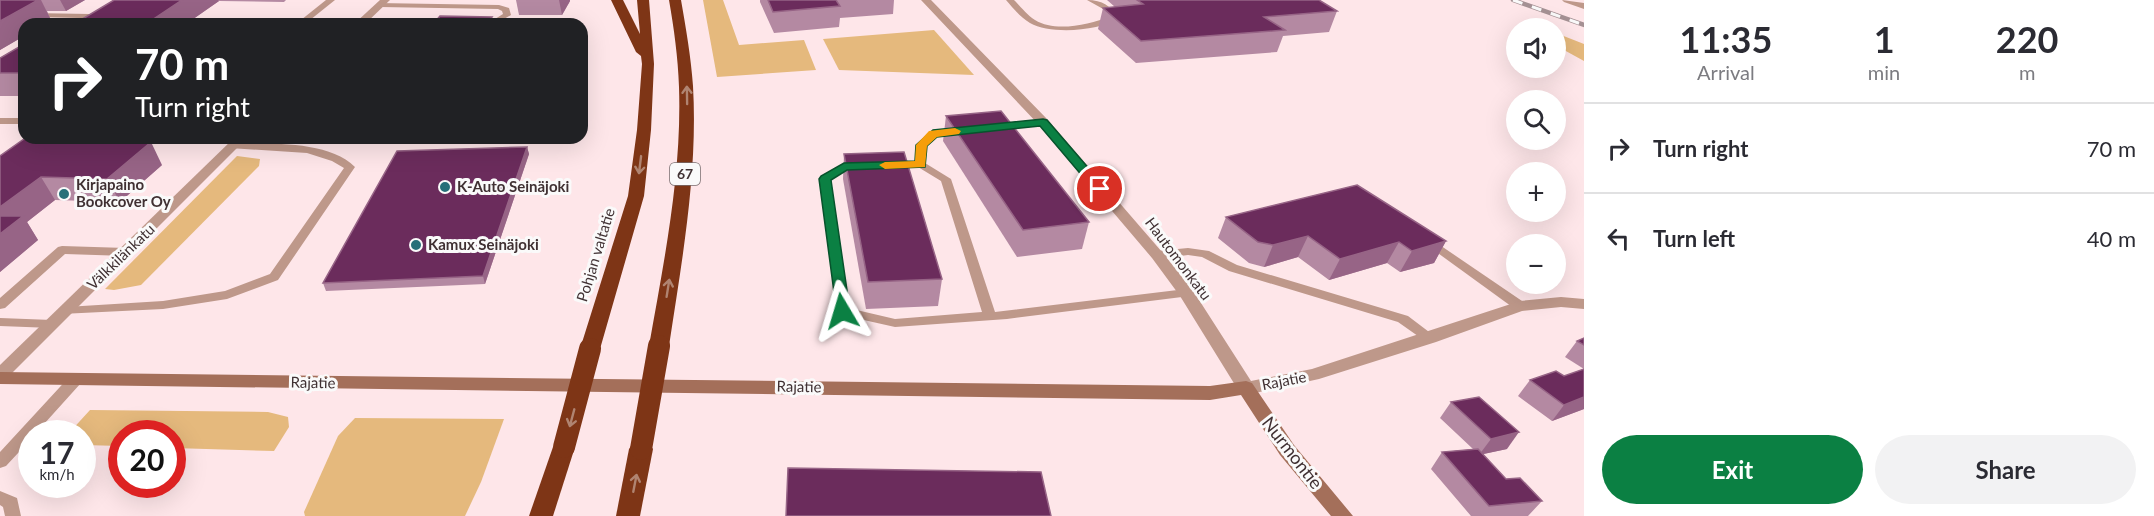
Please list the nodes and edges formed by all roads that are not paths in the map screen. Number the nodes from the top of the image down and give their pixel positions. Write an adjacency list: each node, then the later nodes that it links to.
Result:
1 (331, 0): 13 (lane)
2 (617, 0): 16 (highway)
3 (643, 0): 16 (highway, Pohjan valtatie)
4 (675, 0): 44 (highway, 67, one-way to 4, bridge)
5 (926, 0): 19 (street, Hautomonkatu)
6 (1010, 0): 7 (lane)
7 (1090, 0)
8 (1567, 0): 10 (street)
9 (382, 3): 14 (street); 15 (lane)
10 (1584, 6)
11 (24, 15): 12 (lane)
12 (86, 18)
13 (308, 18)
14 (366, 18)
15 (502, 18)
16 (648, 64): 43 (highway, Pohjan valtatie, one-way to 43, bridge)
17 (0, 121): 18 (lane)
18 (18, 121)
19 (1043, 122): 20 (lane); 27 (street, Hautomonkatu)
20 (980, 129)
21 (968, 130): 24 (lane)
22 (235, 144): 26 (street, Välkkilänkatu)
23 (258, 144): 32 (lane)
24 (920, 164): 33 (lane); 33 (lane)
25 (1415, 233): 31 (lane)
26 (126, 252): 30 (lane); 32 (street, Välkkilänkatu)
27 (1157, 255): 28 (street, Hautomonkatu); 36 (lane)
28 (1186, 293): 33 (lane); 39 (street, Hautomonkatu)
29 (1584, 304): 31 (street, Rajatie)
30 (0, 305)
31 (1520, 306): 36 (street, Rajatie)
32 (66, 310): 35 (street, Välkkilänkatu)
33 (990, 316)
34 (0, 322): 35 (lane)
35 (52, 324): 37 (street, Välkkilänkatu)
36 (1430, 338): 39 (street, Rajatie)
37 (0, 376): 38 (street, Rajatie)
38 (76, 379): 39 (street, Rajatie); 40 (lane)
39 (1246, 388): 45 (street, Nurmontie)
40 (0, 462)
41 (0, 498): 42 (lane)
42 (14, 516)
43 (543, 516)
44 (628, 516)
45 (1341, 516)

